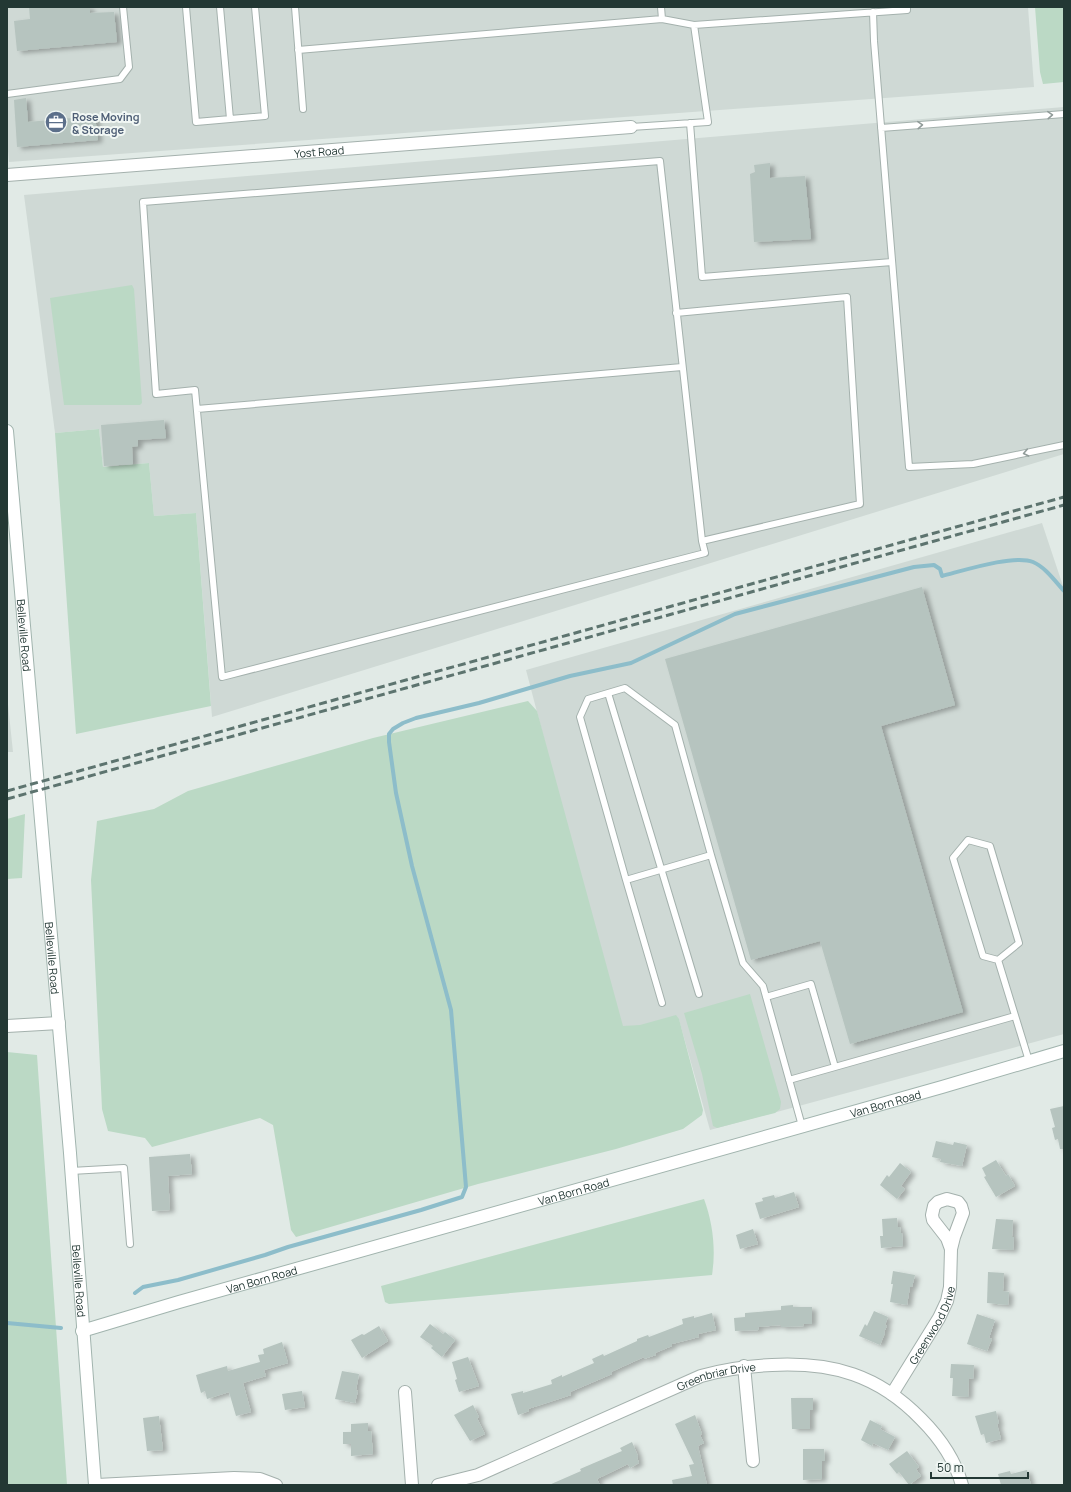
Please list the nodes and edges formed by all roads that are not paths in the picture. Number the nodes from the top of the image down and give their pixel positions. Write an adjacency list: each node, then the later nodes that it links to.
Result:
1 (123, 7): 12 (lane)
2 (186, 7): 15 (lane)
3 (220, 7): 15 (lane)
4 (255, 7): 15 (lane)
5 (295, 7): 11 (lane)
6 (661, 7): 9 (lane)
7 (907, 7): 8 (lane)
8 (873, 12): 10 (lane); 18 (lane)
9 (662, 19): 10 (lane); 11 (lane)
10 (694, 25): 16 (lane)
11 (298, 50): 13 (lane)
12 (7, 94)
13 (303, 109)
14 (1064, 114): 18 (lane, one-way to 14)
15 (230, 119)
16 (690, 123): 17 (lane); 20 (lane)
17 (631, 127): 19 (street, Yost Road)
18 (881, 128): 20 (lane)
19 (7, 175)
20 (892, 262): 25 (lane, one-way to 20)
21 (676, 313): 22 (lane); 23 (lane); 26 (lane)
22 (682, 367): 23 (lane); 26 (lane)
23 (197, 409): 26 (lane)
24 (7, 431): 36 (street, Belleville Road)
25 (1064, 445)
26 (702, 541)
27 (608, 693): 28 (lane); 29 (lane); 30 (lane)
28 (711, 855): 29 (lane); 33 (lane)
29 (661, 870): 30 (lane); 32 (lane)
30 (626, 880): 34 (lane)
31 (998, 960): 31 (lane); 35 (lane)
32 (699, 994)
33 (766, 997): 40 (lane); 41 (lane)
34 (662, 1003)
35 (1016, 1016): 39 (lane); 40 (lane)
36 (59, 1023): 37 (street); 43 (street, Belleville Road)
37 (7, 1026)
38 (1064, 1051): 39 (street, Van Born Road)
39 (1029, 1061): 42 (street, Van Born Road)
40 (835, 1067): 41 (lane)
41 (789, 1080): 42 (lane)
42 (802, 1126): 46 (street, Van Born Road)
43 (71, 1171): 44 (lane); 46 (street, Belleville Road)
44 (130, 1244)
45 (952, 1250): 49 (street, Greenwood Drive)
46 (82, 1331): 51 (street, Belleville Road)
47 (744, 1366): 49 (street, Greenbriar Drive); 50 (street); 54 (street, Greenbriar Drive)
48 (406, 1392): 53 (street)
49 (892, 1394): 55 (street, Greenbriar Drive)
50 (753, 1461)
51 (96, 1485): 52 (street)
52 (276, 1485)
53 (412, 1485)
54 (438, 1485)
55 (962, 1485)

